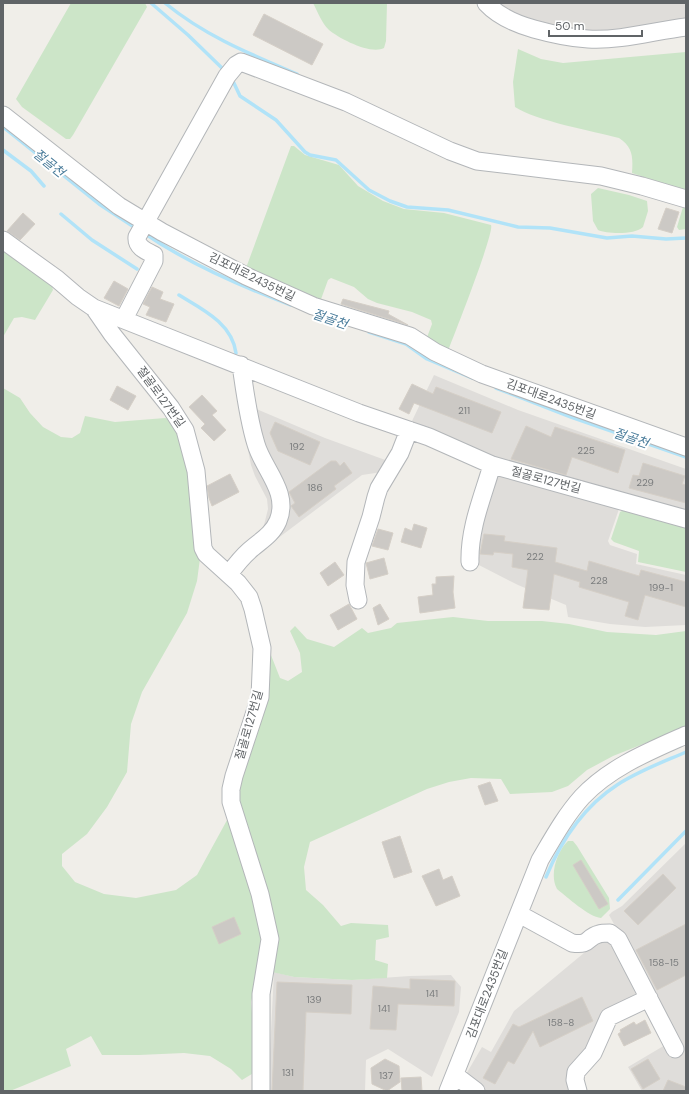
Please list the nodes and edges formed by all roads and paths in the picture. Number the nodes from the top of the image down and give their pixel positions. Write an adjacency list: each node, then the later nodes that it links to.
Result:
1 (486, 3): 2 (street)
2 (686, 27)
3 (3, 115): 5 (street, 김포대로2435번길)
4 (686, 199): 5 (street)
5 (142, 228): 8 (street); 11 (street, 김포대로2435번길)
6 (3, 240): 7 (street, 절골로127번길)
7 (94, 308): 8 (street, 절골로127번길); 15 (street, 절골로127번길)
8 (124, 319): 9 (street, 절골로127번길)
9 (241, 365): 10 (street, 절골로127번길); 15 (street)
10 (409, 430): 12 (street, 절골로127번길); 16 (street)
11 (686, 447)
12 (492, 465): 13 (street, 절골로127번길); 14 (street)
13 (686, 519)
14 (470, 562)
15 (229, 574): 22 (street, 절골로127번길)
16 (358, 600)
17 (686, 735): 18 (street, 김포대로2435번길)
18 (518, 914): 19 (street); 21 (street, 김포대로2435번길)
19 (649, 998): 20 (street); 25 (street)
20 (675, 1049)
21 (455, 1075): 23 (street, 김포대로2435번길); 24 (street)
22 (261, 1091)
23 (448, 1091)
24 (476, 1091)
25 (578, 1091)

